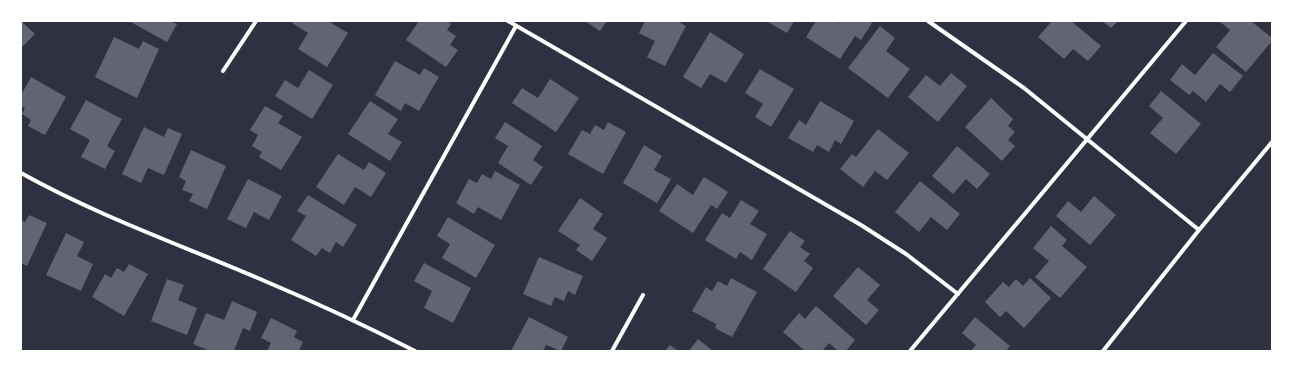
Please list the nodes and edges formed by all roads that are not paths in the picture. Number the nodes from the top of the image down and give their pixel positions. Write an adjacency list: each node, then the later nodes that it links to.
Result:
1 (256, 21): 6 (street)
2 (508, 21): 5 (street)
3 (928, 21): 7 (street)
4 (1186, 21): 7 (street)
5 (516, 26): 11 (street); 13 (street)
6 (223, 71)
7 (1087, 139): 10 (street); 11 (street)
8 (1272, 142): 10 (street)
9 (21, 173): 13 (street)
10 (1199, 230): 17 (street)
11 (958, 294): 16 (street)
12 (644, 295): 15 (street)
13 (353, 320): 14 (street)
14 (414, 351)
15 (612, 351)
16 (910, 351)
17 (1103, 351)

